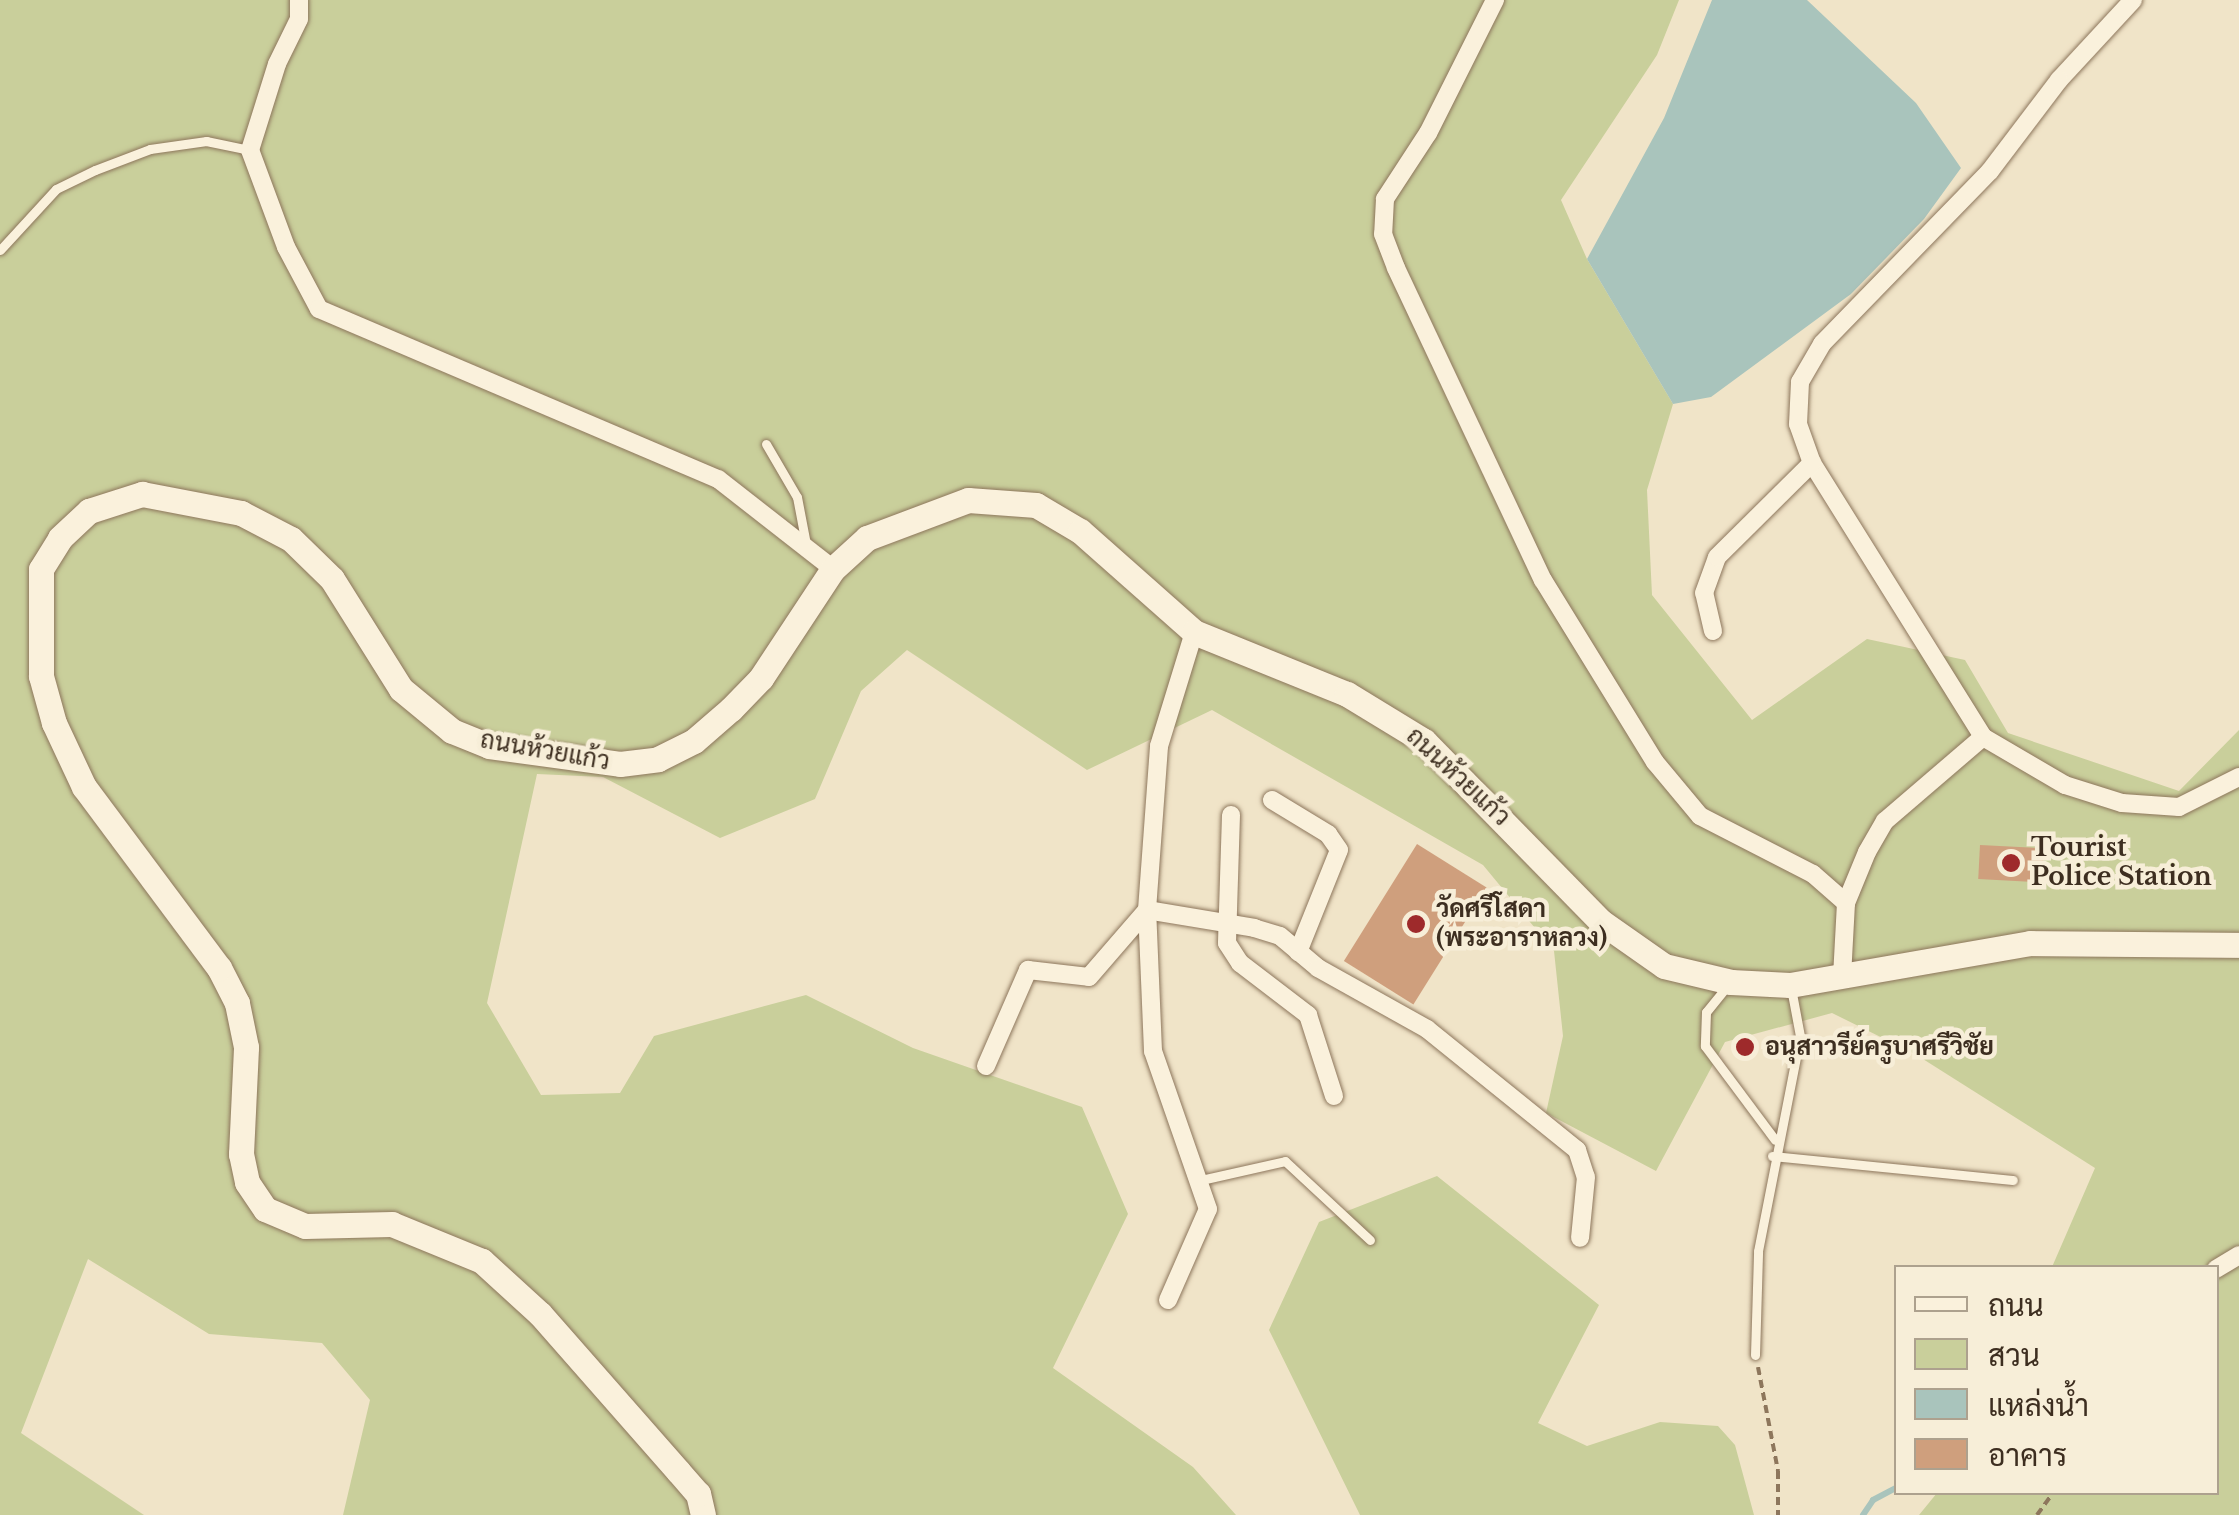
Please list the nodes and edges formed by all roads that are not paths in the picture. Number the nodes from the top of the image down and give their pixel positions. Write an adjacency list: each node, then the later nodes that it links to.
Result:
1 (299, 0): 4 (street)
2 (1495, 0): 16 (street)
3 (2133, 0): 7 (street)
4 (250, 150): 5 (lane); 8 (street)
5 (0, 250)
6 (766, 444): 8 (lane)
7 (1812, 462): 10 (street); 12 (street)
8 (806, 547): 9 (street)
9 (834, 569): 11 (main road, ถนนห้วยแก้ว); 34 (main road, ถนนห้วยแก้ว)
10 (1713, 631)
11 (1194, 632): 17 (street); 22 (main road, ถนนห้วยแก้ว)
12 (1983, 737): 13 (street); 16 (street)
13 (2239, 777)
14 (1272, 800): 20 (street)
15 (1231, 815): 18 (street)
16 (1846, 903): 21 (street)
17 (1147, 910): 18 (street); 24 (street); 28 (street)
18 (1224, 924): 20 (street); 25 (street)
19 (2239, 945): 21 (main road, ถนนห้วยแก้ว)
20 (1298, 952): 30 (street)
21 (1842, 977): 23 (main road, ถนนห้วยแก้ว)
22 (1731, 982): 23 (main road, ถนนห้วยแก้ว); 26 (lane)
23 (1790, 985): 26 (lane)
24 (986, 1066)
25 (1334, 1096)
26 (1775, 1140): 27 (lane)
27 (1772, 1156): 29 (lane); 33 (lane)
28 (1201, 1180): 31 (lane); 32 (street)
29 (2014, 1180)
30 (1580, 1238)
31 (1370, 1240)
32 (1168, 1300)
33 (1755, 1355)
34 (703, 1515)

